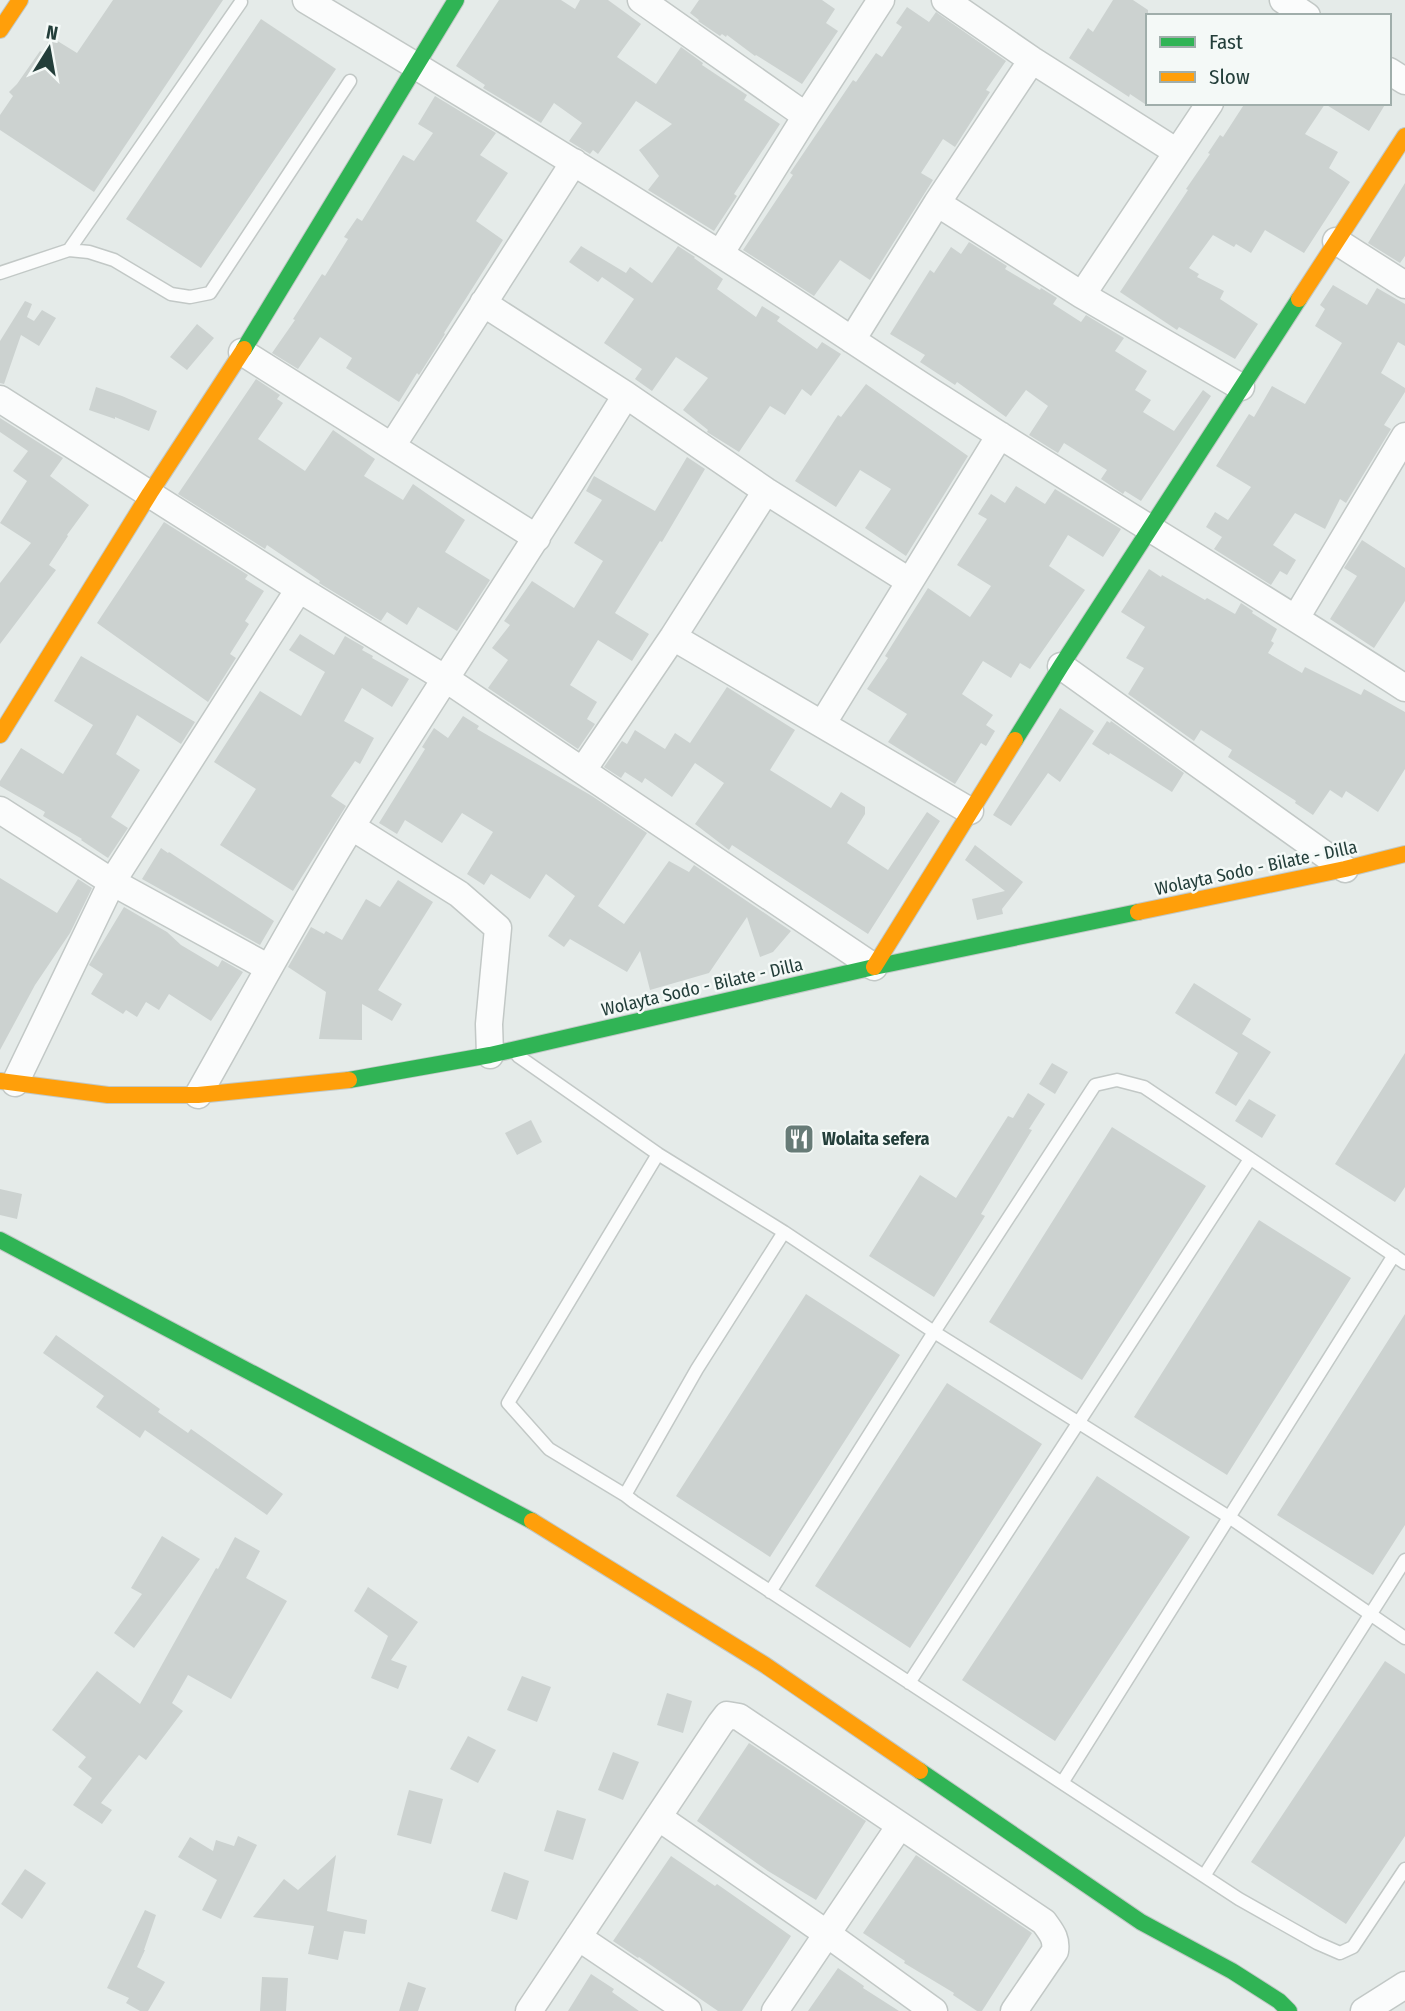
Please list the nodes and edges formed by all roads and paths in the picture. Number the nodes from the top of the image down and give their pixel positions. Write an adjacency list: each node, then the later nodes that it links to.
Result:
1 (20, 0): 12 (main road)
2 (306, 0): 14 (street)
3 (456, 0): 14 (main road)
4 (641, 0): 9 (street)
5 (881, 0): 17 (street)
6 (945, 0): 13 (street)
7 (1282, 0): 10 (street); 11 (street)
8 (241, 2): 23 (lane)
9 (670, 8): 17 (street)
10 (1271, 14)
11 (1304, 14)
12 (0, 30)
13 (1032, 60): 19 (street); 21 (street)
14 (415, 65): 20 (street); 30 (main road)
15 (350, 81): 23 (lane)
16 (1209, 105): 19 (street)
17 (806, 116): 24 (street)
18 (1405, 136): 22 (main road)
19 (1177, 152): 27 (street)
20 (574, 162): 24 (street); 28 (street)
21 (937, 203): 27 (street); 29 (street)
22 (1336, 241): 26 (street); 31 (main road)
23 (69, 250): 25 (lane)
24 (720, 254): 29 (street)
25 (0, 274)
26 (1405, 285)
27 (1082, 295): 31 (street)
28 (483, 303): 32 (street); 36 (street)
29 (852, 340): 34 (street)
30 (242, 352): 36 (street); 39 (main road)
31 (1241, 387): 40 (main road)
32 (626, 395): 38 (street); 41 (street)
33 (0, 399): 39 (street)
34 (1000, 435): 40 (street); 42 (street)
35 (1405, 436): 37 (street)
36 (392, 446): 41 (street)
37 (1396, 472): 44 (street)
38 (766, 491): 42 (street); 45 (street)
39 (150, 493): 43 (street); 50 (main road)
40 (1151, 530): 44 (street); 46 (main road)
41 (537, 538): 47 (street)
42 (909, 581): 49 (street)
43 (299, 589): 47 (street); 57 (street)
44 (1296, 618): 48 (street)
45 (673, 637): 49 (street); 51 (street)
46 (1061, 666): 53 (main road); 56 (street)
47 (446, 679): 51 (street); 54 (street)
48 (1405, 688)
49 (823, 723): 53 (street)
50 (0, 735)
51 (583, 771): 58 (street)
52 (0, 810): 57 (street)
53 (970, 811): 58 (main road)
54 (352, 827): 59 (street); 60 (street)
55 (1405, 854): 56 (main road, Wolayta Sodo - Bilate - Dilla)
56 (1345, 869): 58 (main road, Wolayta Sodo - Bilate - Dilla)
57 (113, 882): 59 (street); 61 (street)
58 (874, 967): 60 (main road, Wolayta Sodo - Bilate - Dilla)
59 (269, 968): 62 (street)
60 (500, 1052): 62 (main road, Wolayta Sodo - Bilate - Dilla); 63 (lane)
61 (7, 1082): 62 (main road, Wolayta Sodo - Bilate - Dilla)
62 (198, 1096)
63 (658, 1154): 65 (lane); 71 (lane)
64 (1250, 1159): 67 (lane); 69 (lane); 70 (lane)
65 (784, 1232): 69 (lane); 71 (lane)
66 (0, 1240): 91 (main road)
67 (1394, 1255): 68 (lane); 72 (lane)
68 (1405, 1262)
69 (934, 1332): 70 (lane); 74 (lane)
70 (1078, 1423): 72 (lane); 77 (lane)
71 (625, 1494): 74 (lane)
72 (1229, 1517): 75 (lane); 78 (lane)
73 (1405, 1560): 75 (lane)
74 (770, 1592): 77 (lane)
75 (1370, 1614): 76 (lane); 82 (lane)
76 (1405, 1639)
77 (909, 1683): 78 (lane)
78 (1062, 1783): 82 (lane)
79 (658, 1817): 80 (street); 83 (street); 84 (street)
80 (899, 1827): 83 (street); 90 (street)
81 (1405, 1869): 82 (lane)
82 (1204, 1876)
83 (826, 1933): 88 (street); 89 (street)
84 (578, 1937): 86 (street); 87 (street)
85 (1405, 1985): 92 (street)
86 (529, 2011)
87 (688, 2011)
88 (775, 2011)
89 (934, 2011)
90 (1014, 2011)
91 (1289, 2011)
92 (1364, 2011)

